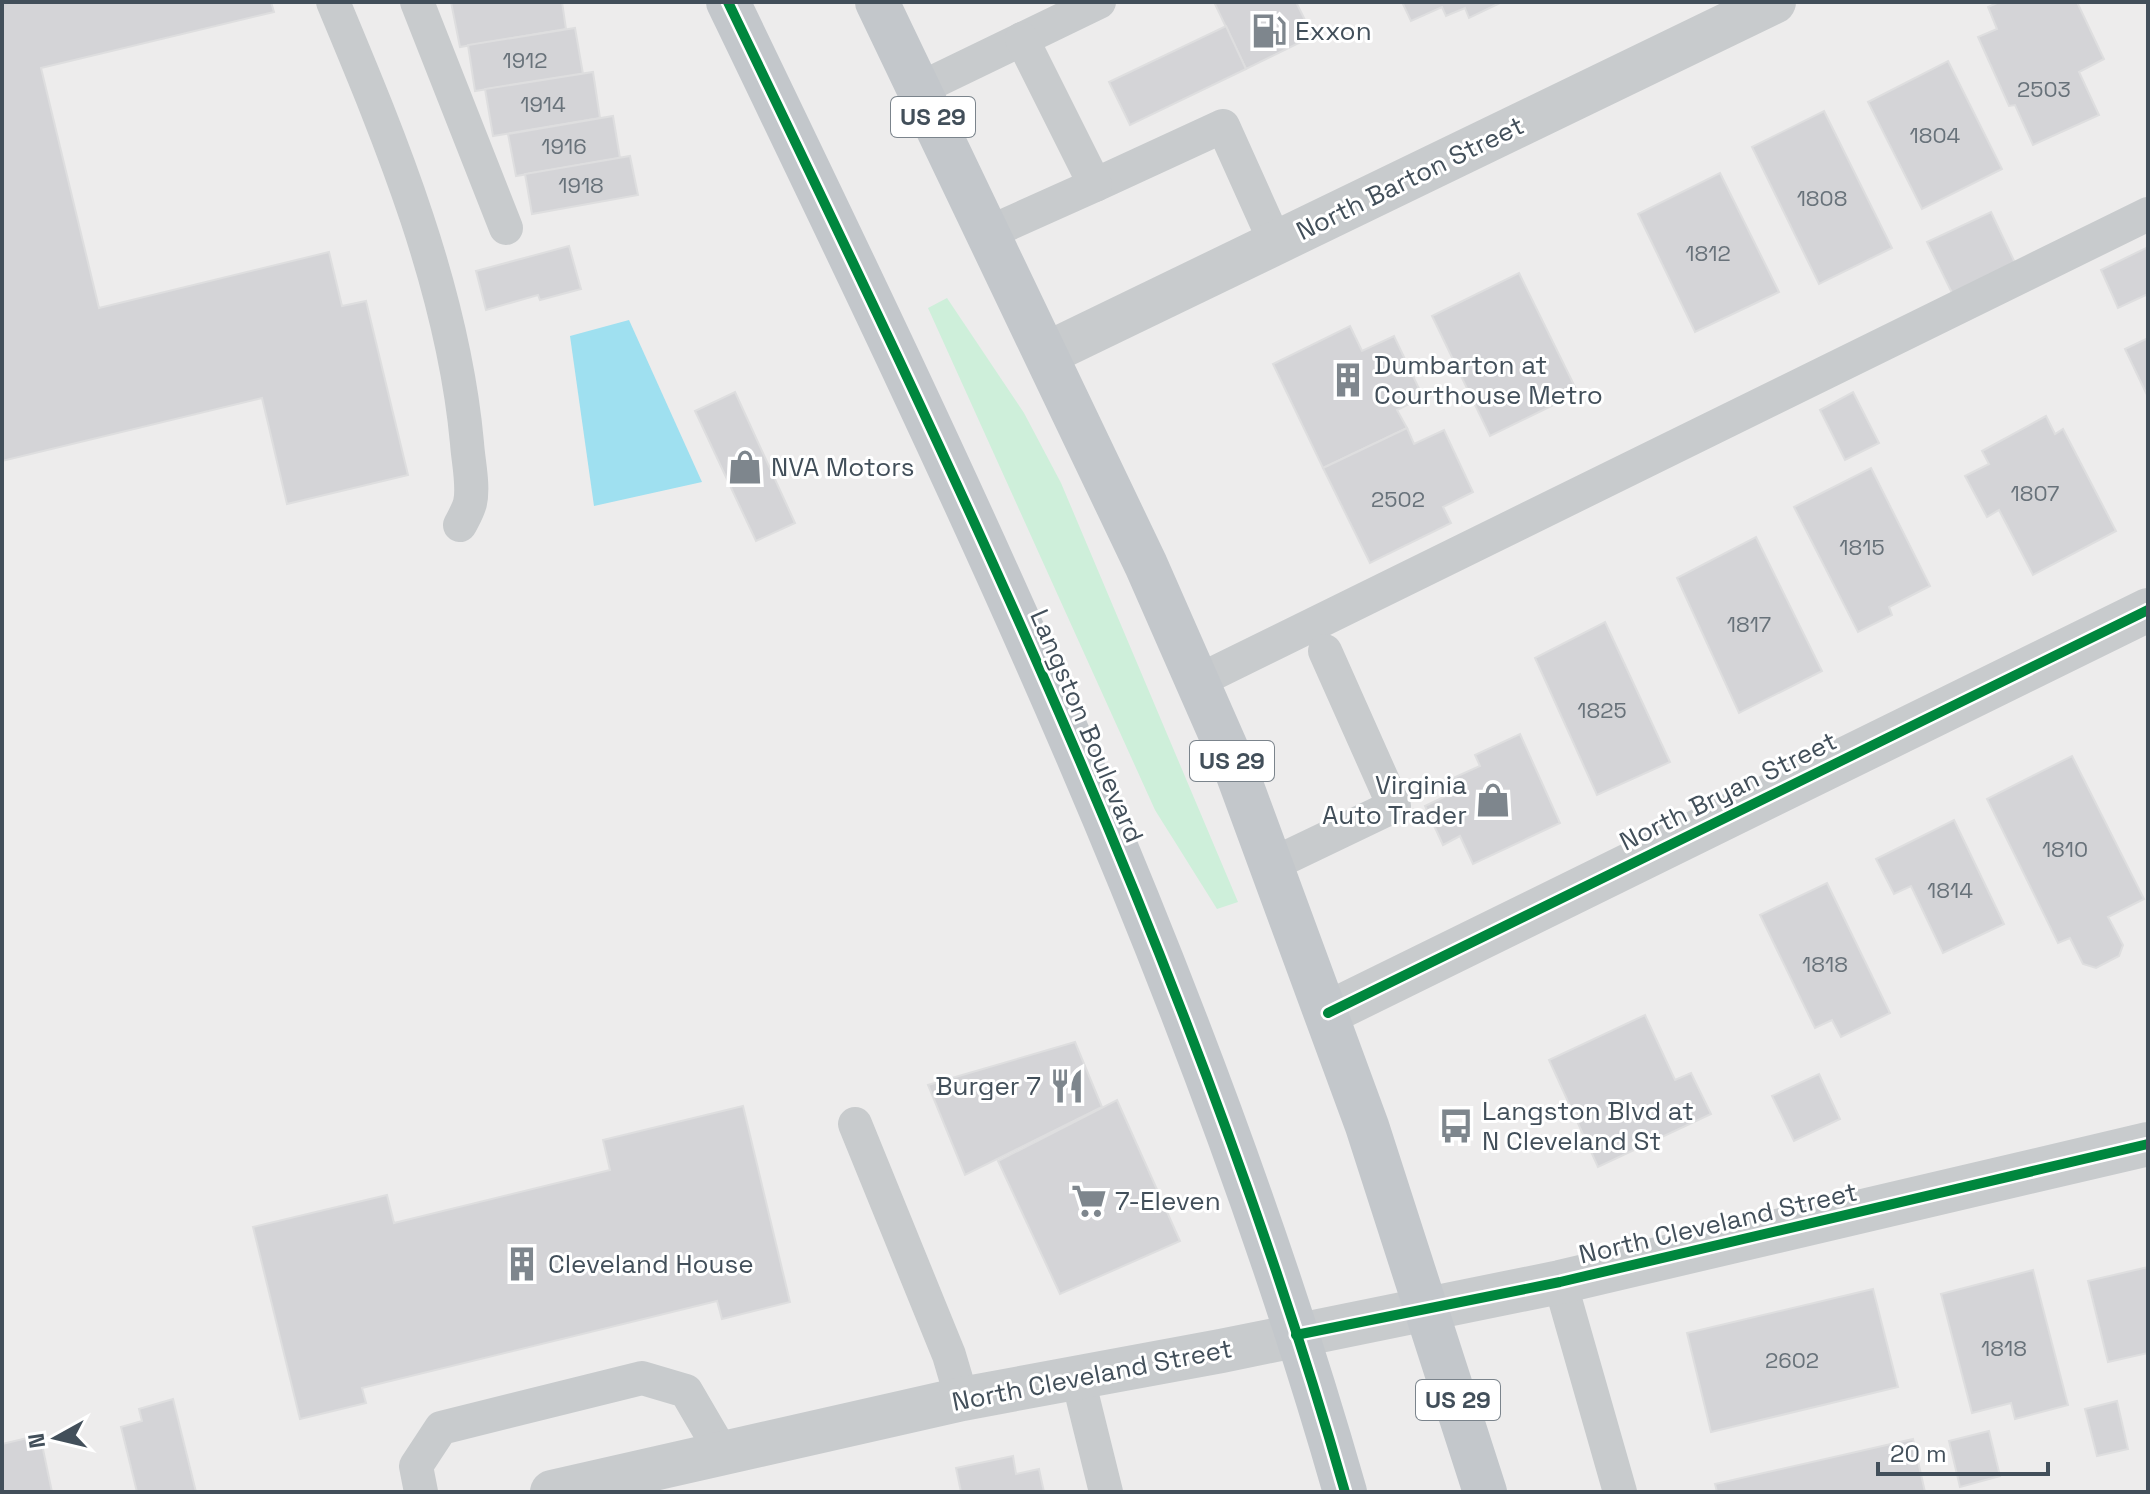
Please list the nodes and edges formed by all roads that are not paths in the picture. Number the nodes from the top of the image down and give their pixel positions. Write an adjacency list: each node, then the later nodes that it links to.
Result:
1 (333, 2): 15 (lane)
2 (417, 2): 11 (lane)
3 (728, 2): 25 (main road, Langston Boulevard)
4 (877, 2): 8 (main road, US 29)
5 (1099, 2): 7 (lane)
6 (1774, 2): 13 (street, North Barton Street)
7 (1022, 39): 8 (lane); 9 (lane)
8 (919, 89): 12 (main road, US 29)
9 (1095, 185): 12 (lane); 13 (lane)
10 (2148, 214): 18 (lane)
11 (506, 228)
12 (988, 233): 14 (main road, US 29)
13 (1276, 244): 14 (street, North Barton Street)
14 (1046, 354): 18 (main road, US 29)
15 (460, 525)
16 (2148, 610): 20 (street, North Bryan Street)
17 (1325, 651): 19 (lane)
18 (1198, 681): 19 (main road, US 29)
19 (1273, 864): 20 (main road, US 29)
20 (1328, 1013): 24 (main road, US 29)
21 (855, 1124): 27 (lane)
22 (2148, 1144): 23 (street, North Cleveland Street)
23 (1560, 1282): 24 (street, North Cleveland Street); 34 (lane)
24 (1429, 1309): 25 (street, North Cleveland Street); 33 (main road, US 29)
25 (1296, 1335): 26 (street, North Cleveland Street); 32 (main road, Langston Boulevard)
26 (1078, 1379): 27 (street, North Cleveland Street); 31 (lane)
27 (962, 1399): 28 (street, North Cleveland Street)
28 (721, 1451): 29 (lane); 30 (street, North Cleveland Street)
29 (421, 1492)
30 (552, 1492)
31 (1106, 1492)
32 (1345, 1492)
33 (1485, 1492)
34 (1620, 1492)

